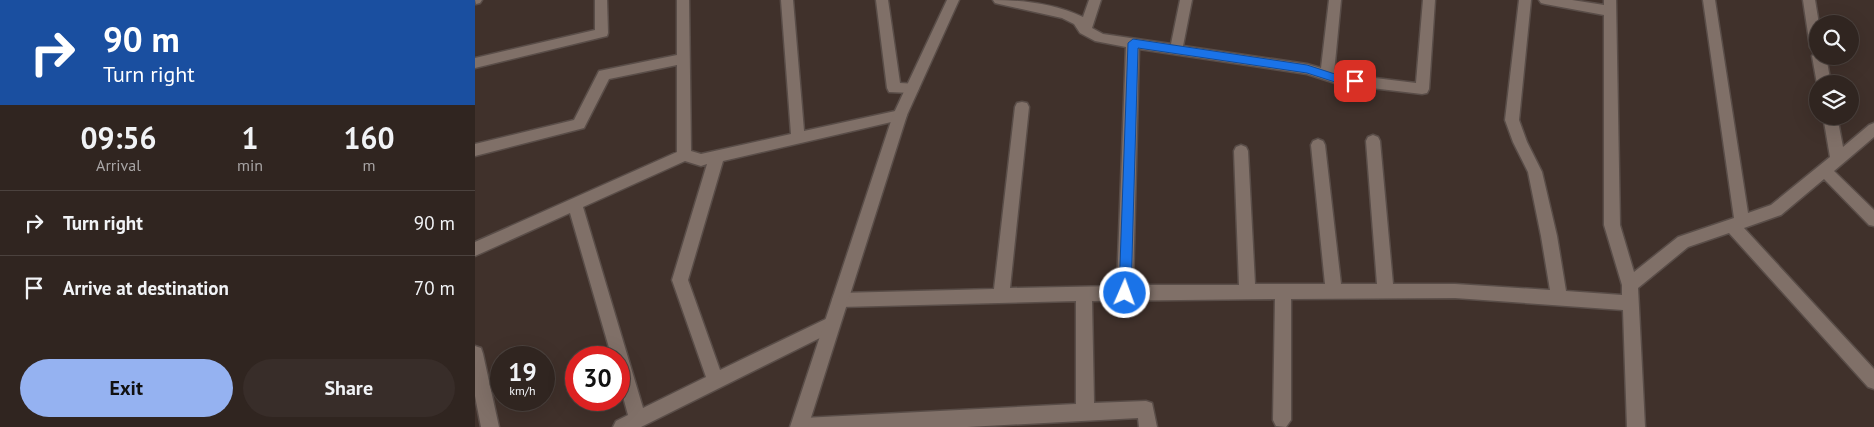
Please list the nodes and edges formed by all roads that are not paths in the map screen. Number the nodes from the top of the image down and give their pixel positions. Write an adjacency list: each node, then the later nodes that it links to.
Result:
1 (601, 0): 21 (street)
2 (683, 0): 20 (street)
3 (787, 0): 28 (street)
4 (882, 0): 23 (street)
5 (953, 0): 23 (street)
6 (999, 0): 17 (street)
7 (1095, 0): 17 (street)
8 (1187, 0): 19 (street)
9 (1335, 0): 22 (street)
10 (1429, 0): 22 (street)
11 (1525, 0): 49 (street)
12 (1545, 0): 15 (street)
13 (1709, 0): 39 (street)
14 (1809, 0): 16 (street)
15 (1610, 6): 41 (street)
16 (1812, 15)
17 (1085, 30): 18 (street)
18 (1133, 43): 19 (street); 46 (street)
19 (1176, 50): 22 (street)
20 (684, 58): 31 (street); 33 (street)
21 (475, 63)
22 (1327, 76)
23 (912, 88): 25 (street)
24 (1021, 107): 48 (street)
25 (900, 115): 28 (street); 50 (street)
26 (1832, 125): 35 (street)
27 (1874, 129): 35 (street)
28 (799, 138): 34 (street)
29 (1373, 141): 42 (street)
30 (1318, 145): 45 (street)
31 (475, 150)
32 (1241, 151): 43 (street)
33 (684, 155): 34 (street); 37 (street)
34 (717, 156): 54 (street)
35 (1838, 159): 36 (street)
36 (1824, 170): 38 (street); 39 (street)
37 (575, 204): 40 (street); 57 (street)
38 (1874, 220)
39 (1737, 223): 41 (street); 55 (street)
40 (475, 249)
41 (1630, 285): 51 (street)
42 (1386, 291): 45 (street); 49 (street)
43 (1247, 292): 44 (street); 46 (street)
44 (1283, 292): 45 (street); 58 (street)
45 (1334, 292)
46 (1125, 293): 47 (street)
47 (1084, 294): 48 (street); 56 (street)
48 (1001, 296): 50 (street)
49 (1559, 298): 51 (street)
50 (840, 300): 52 (street)
51 (1631, 303): 64 (street)
52 (833, 324): 54 (street); 62 (street)
53 (475, 354): 60 (street)
54 (716, 381): 57 (street)
55 (1874, 381)
56 (1085, 412): 59 (street); 63 (street)
57 (638, 419): 61 (street)
58 (1282, 420)
59 (1007, 422): 62 (street)
60 (490, 427)
61 (622, 427)
62 (801, 427)
63 (1148, 427)
64 (1636, 427)

